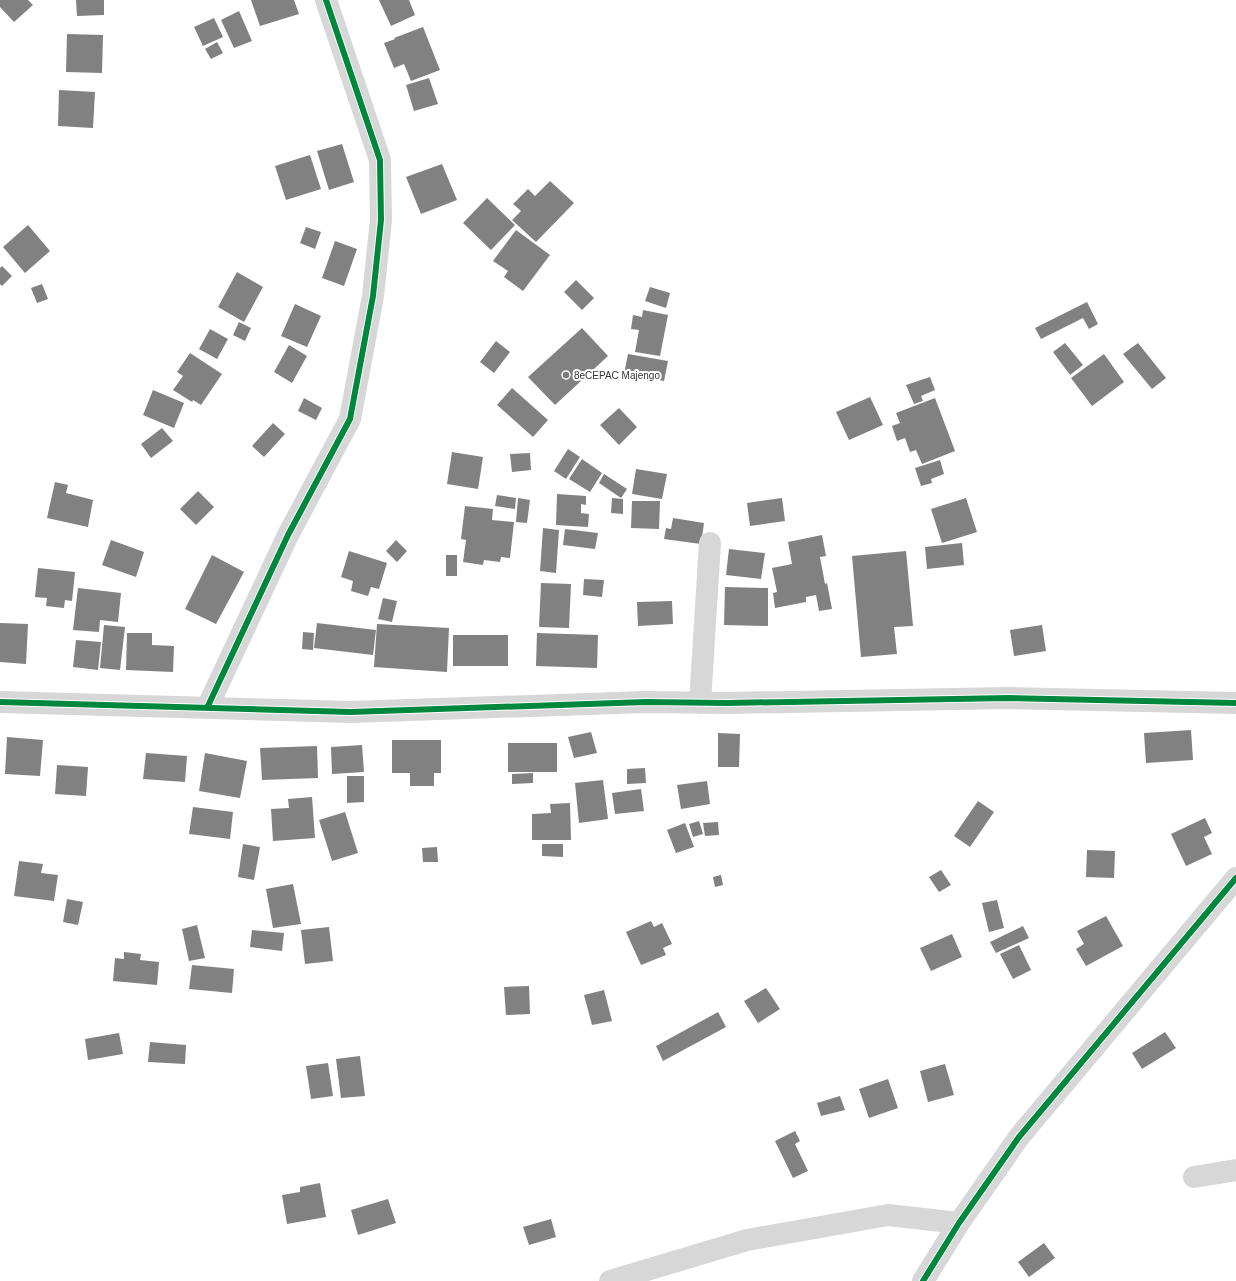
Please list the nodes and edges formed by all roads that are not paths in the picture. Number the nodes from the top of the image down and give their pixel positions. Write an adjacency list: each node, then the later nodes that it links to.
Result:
1 (330, 4): 6 (street)
2 (710, 543): 4 (street)
3 (0, 702): 6 (street)
4 (700, 703): 5 (street); 6 (street)
5 (1236, 703)
6 (207, 708)
7 (1236, 878): 10 (street)
8 (1236, 1170): 9 (street)
9 (1194, 1177)
10 (959, 1223): 11 (street); 12 (street)
11 (610, 1281)
12 (923, 1281)

